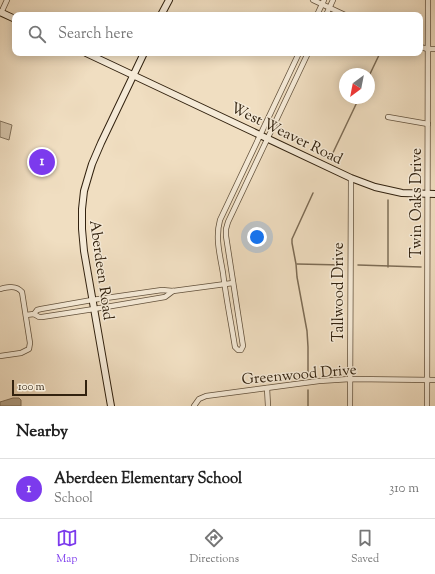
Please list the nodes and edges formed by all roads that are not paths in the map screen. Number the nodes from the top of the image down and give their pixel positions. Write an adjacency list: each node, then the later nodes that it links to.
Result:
1 (7, 0): 8 (street)
2 (168, 0): 9 (street)
3 (313, 0): 6 (street)
4 (333, 0): 7 (street)
5 (428, 0): 15 (street, Twin Oaks Drive)
6 (323, 2): 7 (street); 10 (street)
7 (330, 8): 11 (street); 12 (street)
8 (1, 12): 13 (street)
9 (163, 12)
10 (318, 12)
11 (328, 12)
12 (339, 12)
13 (12, 18)
14 (423, 47): 15 (street)
15 (428, 49): 16 (street); 23 (street, Twin Oaks Drive)
16 (435, 49)
17 (92, 56): 21 (street, West Weaver Road)
18 (142, 56): 21 (street, Aberdeen Road)
19 (298, 56): 24 (street)
20 (307, 56): 25 (street)
21 (133, 75): 24 (street, West Weaver Road); 32 (street, Aberdeen Road)
22 (388, 117): 23 (street)
23 (428, 124): 27 (street, Twin Oaks Drive)
24 (261, 135): 25 (street, West Weaver Road); 29 (street)
25 (268, 138): 26 (street, West Weaver Road); 28 (street)
26 (351, 178): 27 (street, West Weaver Road); 37 (street, Tallwood Drive)
27 (432, 194): 38 (street, Twin Oaks Drive)
28 (233, 283): 29 (street); 29 (street)
29 (224, 284): 31 (street)
30 (0, 289): 35 (street)
31 (173, 291): 32 (street); 33 (street)
32 (92, 300): 33 (street, Aberdeen Road); 34 (street)
33 (94, 310): 34 (street); 41 (street, Aberdeen Road)
34 (34, 314): 35 (street)
35 (26, 315): 36 (street)
36 (0, 356)
37 (350, 379): 38 (street, Greenwood Drive); 40 (street, Greenwood Drive); 44 (street, Tallwood Drive)
38 (427, 380): 39 (street, Greenwood Drive); 45 (street, Twin Oaks Drive)
39 (435, 380)
40 (268, 388): 42 (street, Greenwood Drive); 43 (street)
41 (111, 406)
42 (194, 406)
43 (268, 406)
44 (350, 406)
45 (427, 406)

